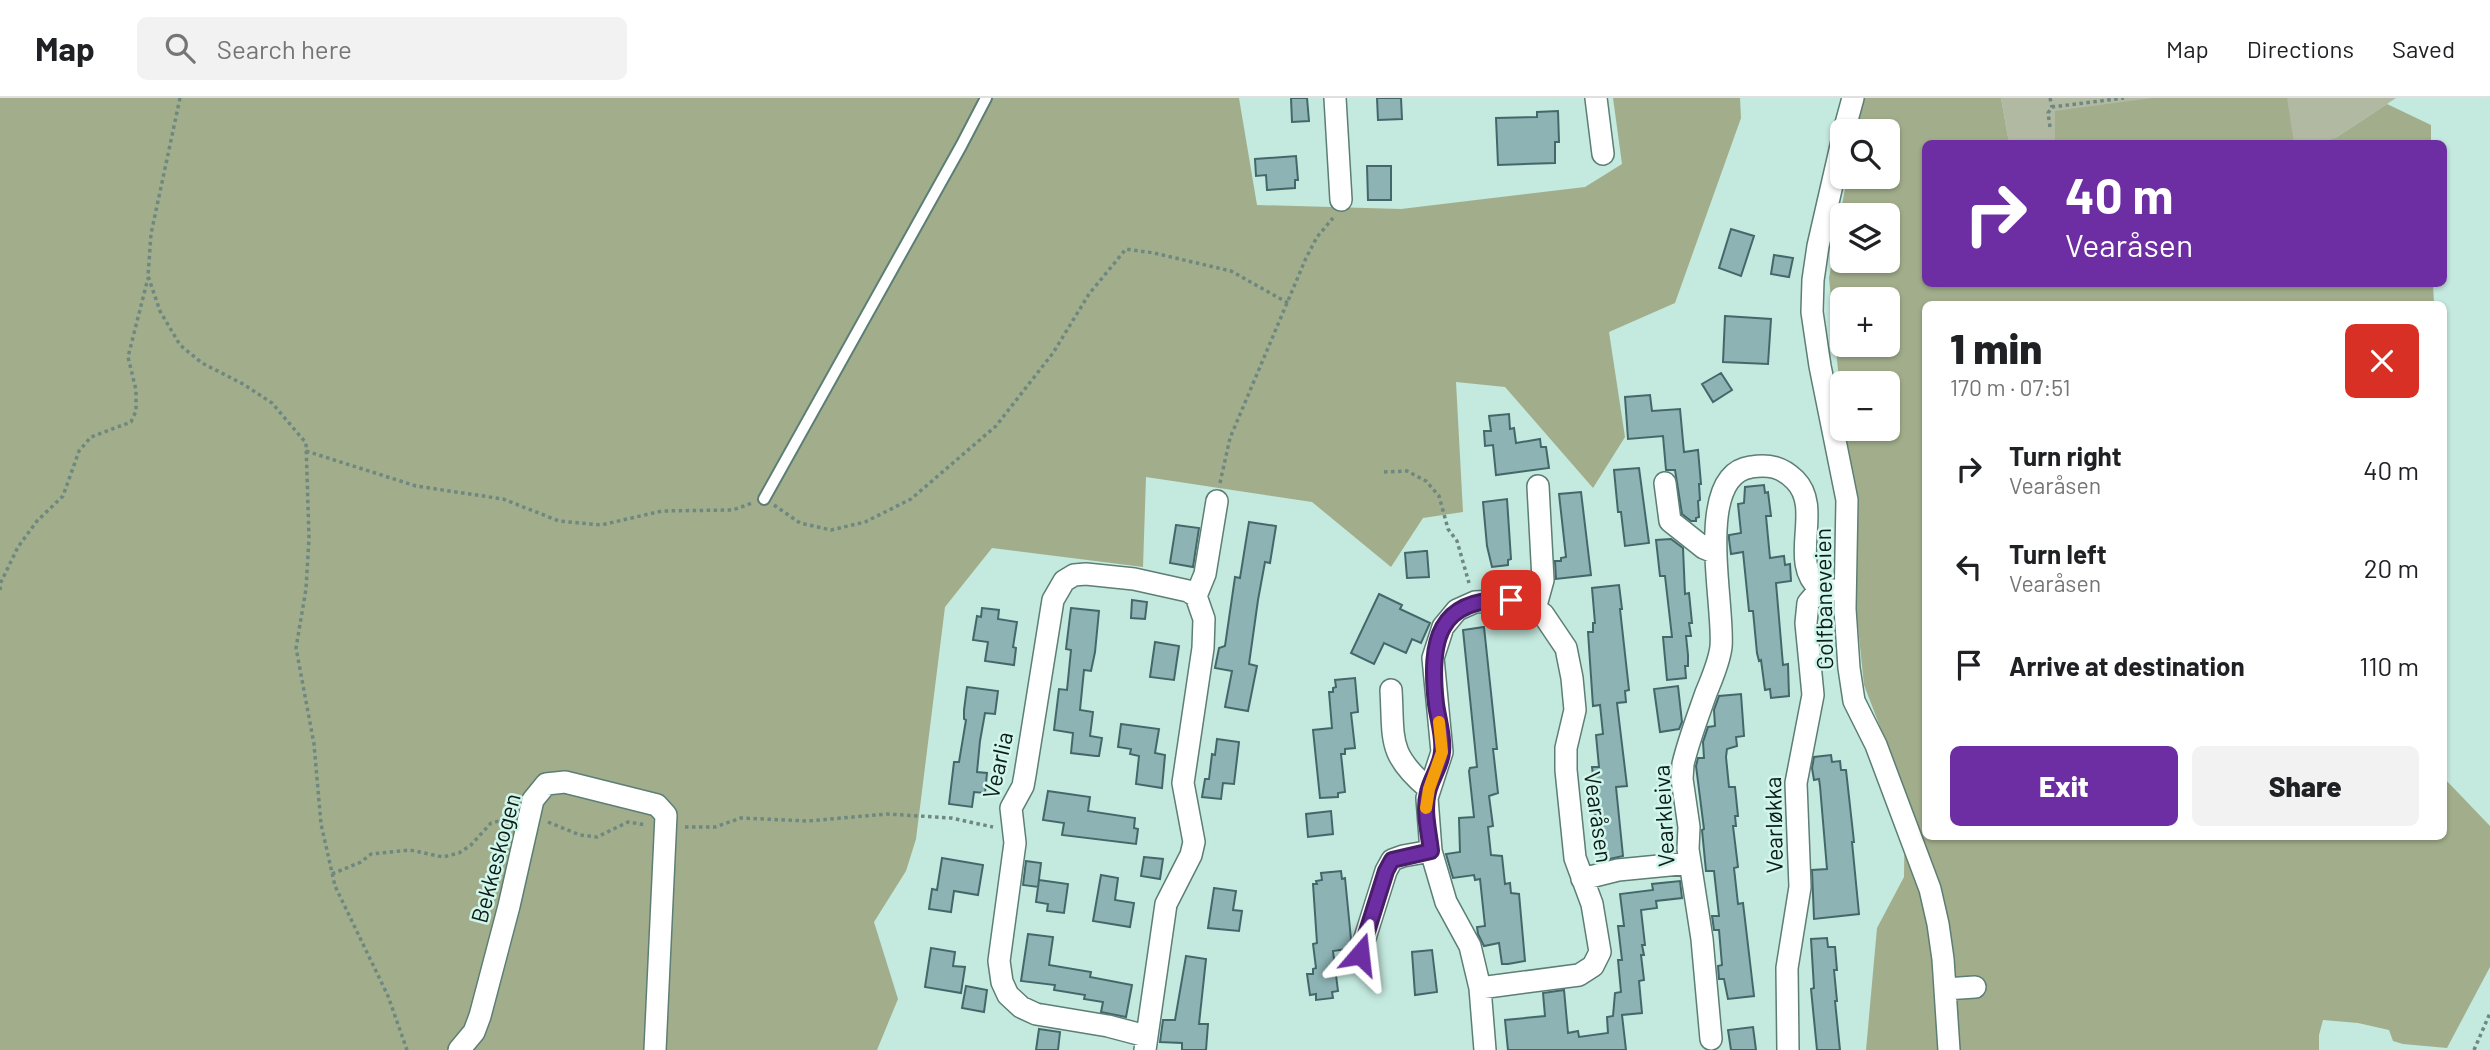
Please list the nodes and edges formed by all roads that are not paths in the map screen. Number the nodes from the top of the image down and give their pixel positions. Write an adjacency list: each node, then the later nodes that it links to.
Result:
1 (986, 98): 11 (lane)
2 (1335, 98): 8 (street)
3 (1596, 98): 6 (street)
4 (1853, 98): 5 (street)
5 (1847, 119)
6 (1604, 154)
7 (1831, 189): 15 (street, Golfbaneveien)
8 (1341, 200)
9 (1665, 483): 13 (street)
10 (1538, 486): 17 (street)
11 (764, 499)
12 (1217, 501): 16 (street)
13 (1716, 553): 14 (street, Vearkleiva); 21 (street, Vearkleiva)
14 (1820, 589): 15 (street); 32 (street, Vearløkka)
15 (1846, 589): 26 (street, Golfbaneveien)
16 (1196, 596): 28 (street, Vearlia); 28 (street, Vearlia)
17 (1535, 609): 19 (street); 22 (street, Vearåsen)
18 (1391, 690): 19 (street)
19 (1429, 789): 20 (street)
20 (1431, 851): 23 (street); 25 (street)
21 (1690, 863): 22 (street); 27 (street, Vearkleiva)
22 (1582, 879): 25 (street, Vearåsen)
23 (1360, 954)
24 (1975, 987): 26 (street)
25 (1480, 988): 31 (street)
26 (1945, 989): 33 (street, Golfbaneveien)
27 (1712, 1039)
28 (1146, 1043)
29 (459, 1050): 30 (street, Bekkeskogen)
30 (655, 1050)
31 (1485, 1050)
32 (1788, 1050)
33 (1949, 1050)

